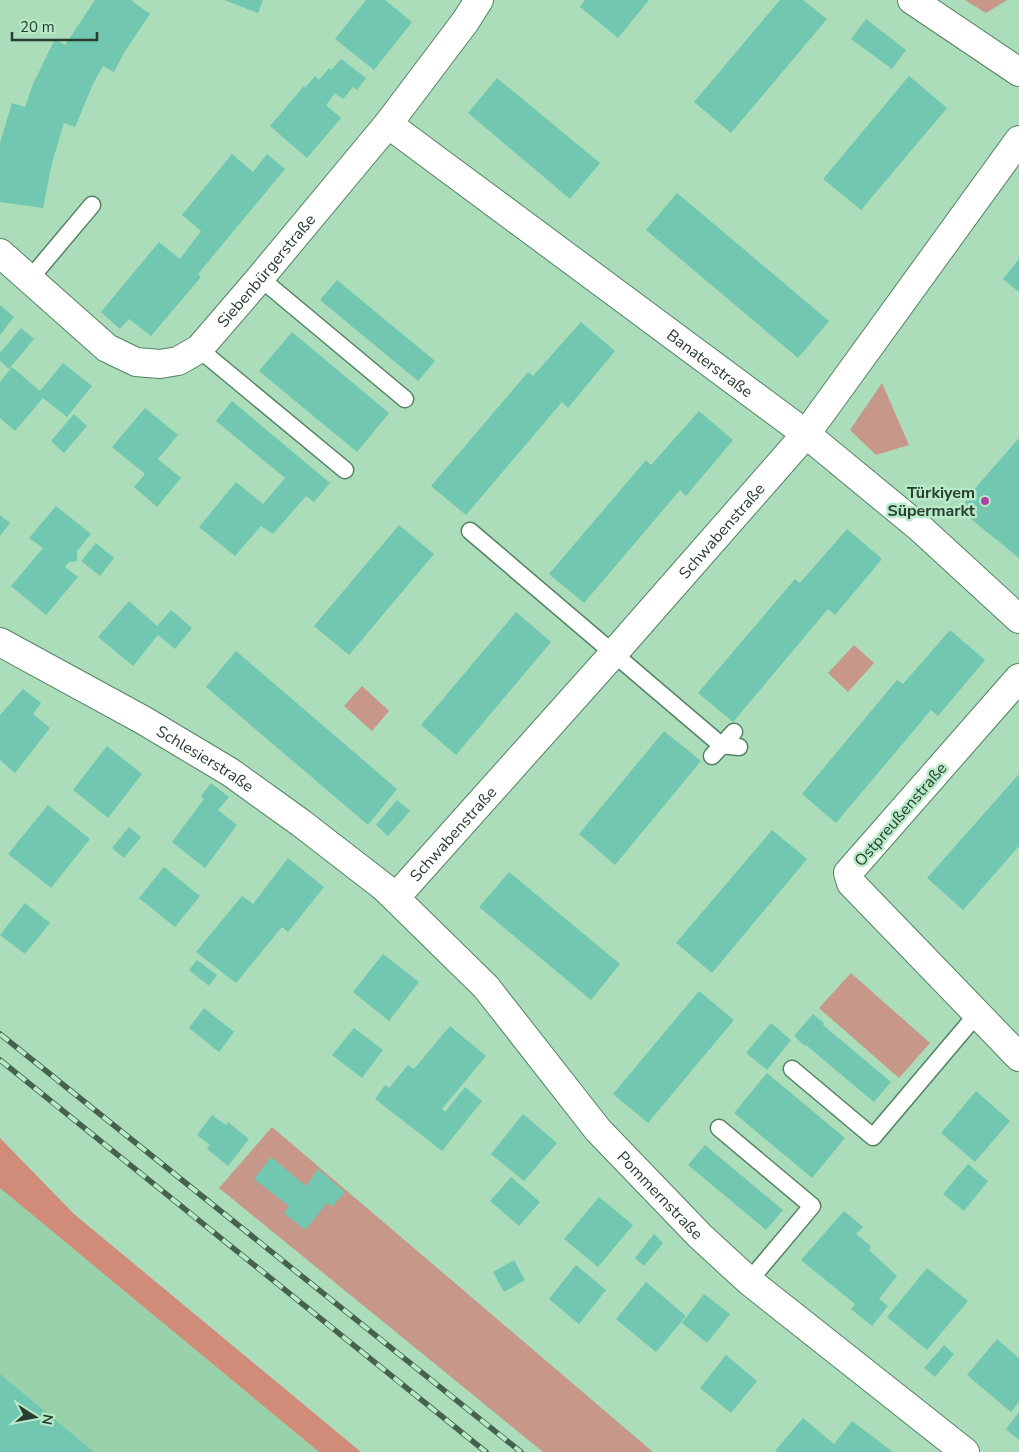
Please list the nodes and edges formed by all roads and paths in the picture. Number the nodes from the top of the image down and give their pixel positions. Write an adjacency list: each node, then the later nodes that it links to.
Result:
1 (480, 0): 4 (street, Siebenbürgerstraße)
2 (912, 0): 3 (street)
3 (1019, 72)
4 (388, 124): 8 (street, Siebenbürgerstraße); 12 (street, Banaterstraße)
5 (1019, 140): 12 (street, Schwabenstraße)
6 (92, 205): 9 (lane)
7 (0, 253): 9 (street, Siebenbürgerstraße)
8 (260, 278): 10 (street, Siebenbürgerstraße); 11 (lane)
9 (29, 280): 10 (street, Siebenbürgerstraße)
10 (199, 349): 13 (lane)
11 (405, 399)
12 (806, 434): 15 (street, Banaterstraße); 17 (street, Schwabenstraße)
13 (345, 470)
14 (468, 533): 17 (lane)
15 (1019, 620)
16 (0, 642): 20 (street, Schlesierstraße)
17 (614, 653): 19 (lane); 20 (street, Schwabenstraße)
18 (1019, 678): 21 (street, Ostpreußenstraße)
19 (736, 739)
20 (396, 897): 25 (street, Pommernstraße)
21 (977, 1014): 22 (street, Ostpreußenstraße); 23 (lane)
22 (1019, 1058)
23 (792, 1069)
24 (719, 1128): 25 (lane)
25 (749, 1281): 26 (street, Pommernstraße)
26 (965, 1452)

